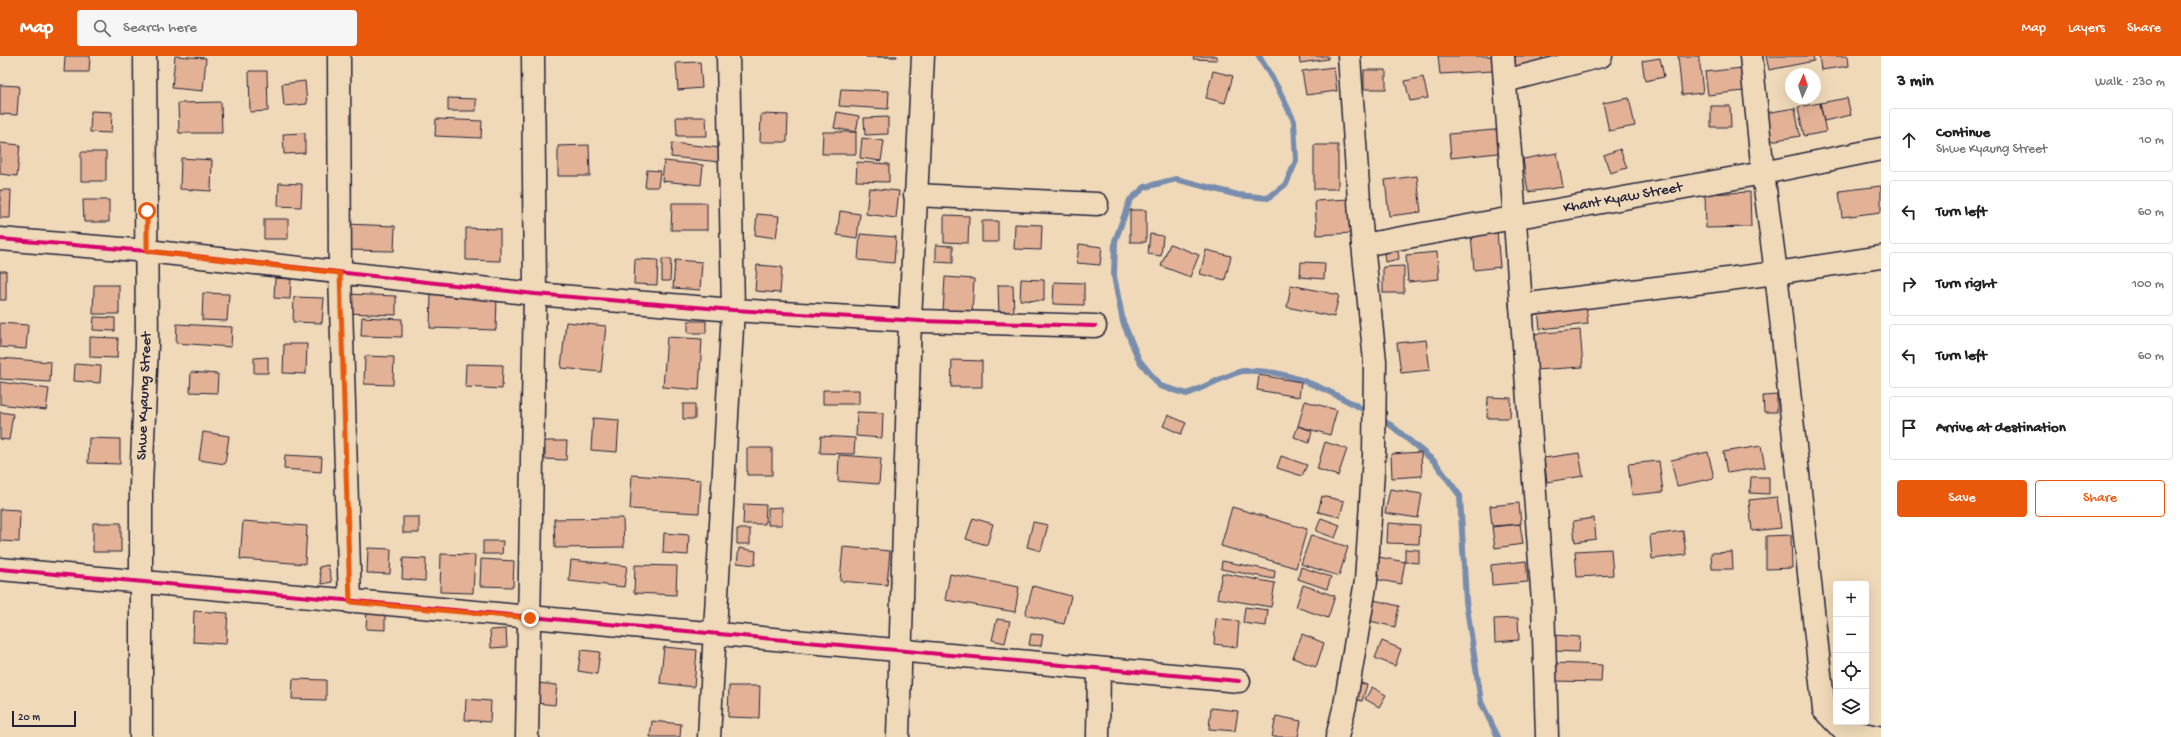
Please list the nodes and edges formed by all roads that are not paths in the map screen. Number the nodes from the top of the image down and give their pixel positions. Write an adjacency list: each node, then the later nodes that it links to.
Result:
1 (145, 56): 18 (street, Shwe Kyaung Street)
2 (339, 56): 20 (street)
3 (532, 56): 22 (street)
4 (728, 56): 24 (street)
5 (923, 56): 13 (street)
6 (1349, 56): 17 (street)
7 (1503, 56): 10 (street)
8 (1601, 56): 10 (street)
9 (1751, 56): 12 (street)
10 (1505, 81): 15 (street)
11 (1881, 148): 12 (street, Khant Kyaw Street)
12 (1762, 173): 15 (street, Khant Kyaw Street); 21 (street)
13 (915, 196): 14 (street); 25 (street)
14 (1097, 204)
15 (1516, 217): 17 (street, Khant Kyaw Street); 23 (street)
16 (0, 239): 18 (street)
17 (1363, 245): 40 (street)
18 (147, 251): 20 (street); 28 (street, Shwe Kyaung Street)
19 (1881, 257): 21 (street)
20 (340, 273): 22 (street); 29 (street)
21 (1776, 274): 23 (street); 42 (street)
22 (535, 294): 24 (street); 30 (street)
23 (1521, 305): 41 (street)
24 (733, 310): 25 (street); 31 (street)
25 (910, 320): 26 (street); 32 (street)
26 (1095, 326)
27 (0, 569): 28 (street)
28 (141, 583): 29 (street); 35 (street, Shwe Kyaung Street)
29 (350, 602): 30 (street)
30 (530, 618): 31 (street); 36 (street)
31 (714, 635): 32 (street); 37 (street)
32 (901, 651): 33 (street); 38 (street)
33 (1099, 669): 34 (street); 39 (street)
34 (1239, 681)
35 (140, 737)
36 (527, 737)
37 (709, 737)
38 (898, 737)
39 (1098, 737)
40 (1337, 737)
41 (1547, 737)
42 (1878, 737)

